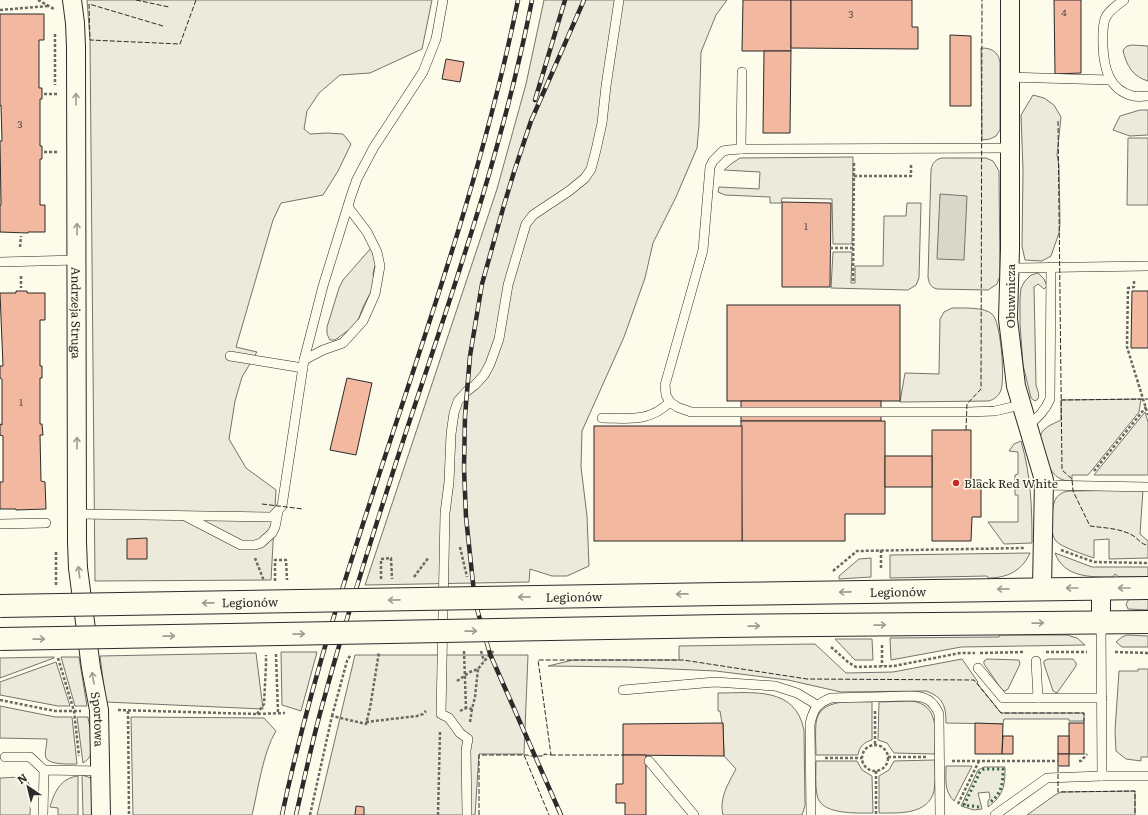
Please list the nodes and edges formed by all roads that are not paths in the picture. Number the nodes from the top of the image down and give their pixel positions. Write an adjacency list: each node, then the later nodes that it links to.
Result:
1 (72, 0): 13 (street, Andrzeja Struga, one-way to 1)
2 (443, 0): 12 (lane)
3 (619, 0): 53 (lane)
4 (1010, 0): 7 (street, Obuwnicza)
5 (1124, 0): 8 (lane)
6 (742, 72): 10 (lane)
7 (1010, 77): 8 (lane); 11 (street, Obuwnicza)
8 (1110, 80): 9 (lane)
9 (1148, 96)
10 (741, 148): 11 (lane); 20 (lane)
11 (1010, 148): 17 (street, Obuwnicza)
12 (348, 207): 19 (lane); 19 (lane)
13 (77, 260): 14 (lane); 27 (street, Andrzeja Struga, one-way to 13)
14 (0, 262)
15 (1148, 266): 16 (lane)
16 (1051, 267): 17 (lane); 23 (lane)
17 (1010, 268): 21 (street, Obuwnicza)
18 (230, 356): 19 (lane)
19 (304, 364): 26 (lane)
20 (670, 402): 21 (lane); 22 (lane)
21 (1021, 405): 23 (street, Obuwnicza)
22 (602, 418)
23 (1028, 426): 24 (street, Obuwnicza)
24 (1044, 485): 25 (lane); 31 (street, Obuwnicza)
25 (1148, 487)
26 (278, 512): 28 (lane); 28 (lane)
27 (78, 514): 28 (lane); 37 (street, Andrzeja Struga, one-way to 27)
28 (183, 515)
29 (46, 523): 30 (lane)
30 (0, 524)
31 (1042, 588): 32 (main road, Legionów, one-way to 31); 34 (main road, Legionów, one-way to 34, bridge)
32 (1101, 588): 33 (main road, Legionów, one-way to 32); 35 (street)
33 (1148, 588)
34 (0, 606)
35 (1101, 622): 36 (main road); 38 (main road, one-way to 35, bridge); 43 (lane)
36 (1148, 622)
37 (86, 625): 48 (street, Sportowa, one-way to 37)
38 (0, 639)
39 (1036, 661): 42 (lane)
40 (978, 668): 42 (lane)
41 (623, 690): 44 (lane)
42 (1038, 698): 43 (lane)
43 (1102, 698): 49 (lane)
44 (817, 705): 55 (lane); 56 (lane)
45 (5, 757): 47 (lane)
46 (648, 761): 54 (lane)
47 (44, 770): 48 (lane); 51 (lane)
48 (100, 771): 52 (street, Sportowa)
49 (1102, 776): 50 (lane); 57 (lane)
50 (1148, 776)
51 (43, 815)
52 (101, 815)
53 (467, 815)
54 (694, 815)
55 (811, 815)
56 (940, 815)
57 (995, 815)

